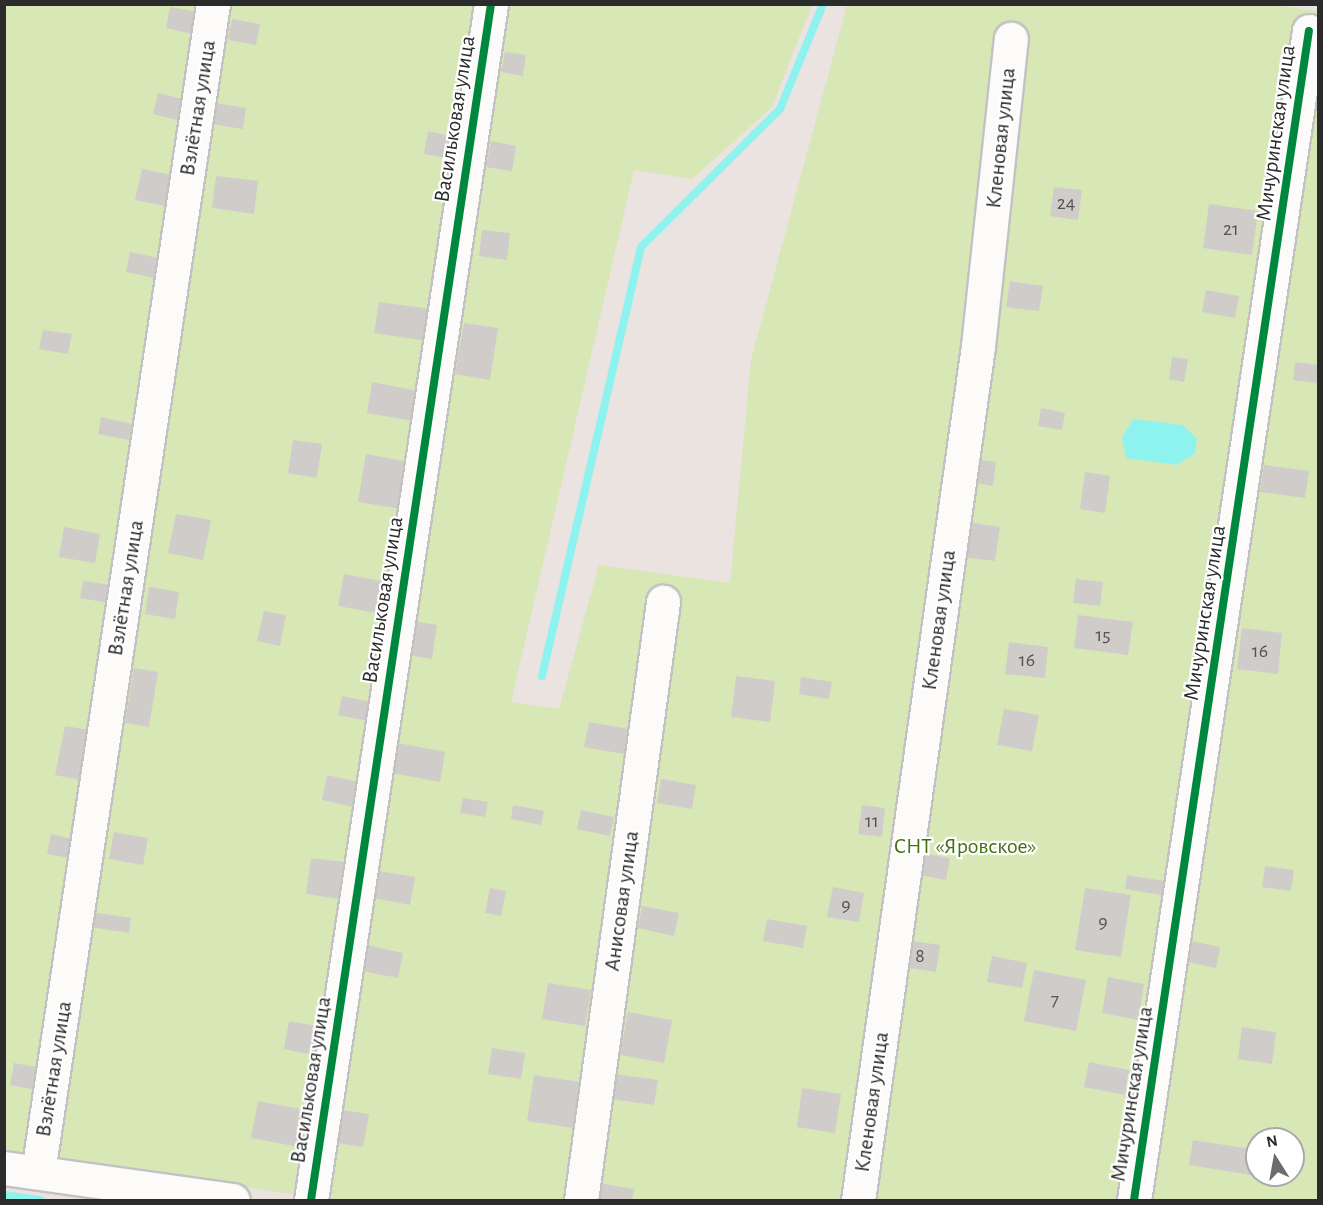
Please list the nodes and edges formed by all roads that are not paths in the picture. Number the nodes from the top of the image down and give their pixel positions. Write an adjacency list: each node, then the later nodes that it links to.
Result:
1 (213, 4): 7 (street, Взлётная улица)
2 (490, 4): 9 (street, Васильковая улица)
3 (1309, 31): 12 (street, Мичуринская улица)
4 (1011, 39): 11 (street, Кленовая улица)
5 (663, 602): 10 (street, Анисовая улица)
6 (4, 1168): 7 (street)
7 (38, 1172): 8 (street)
8 (233, 1200)
9 (311, 1200)
10 (581, 1200)
11 (858, 1200)
12 (1134, 1200)

